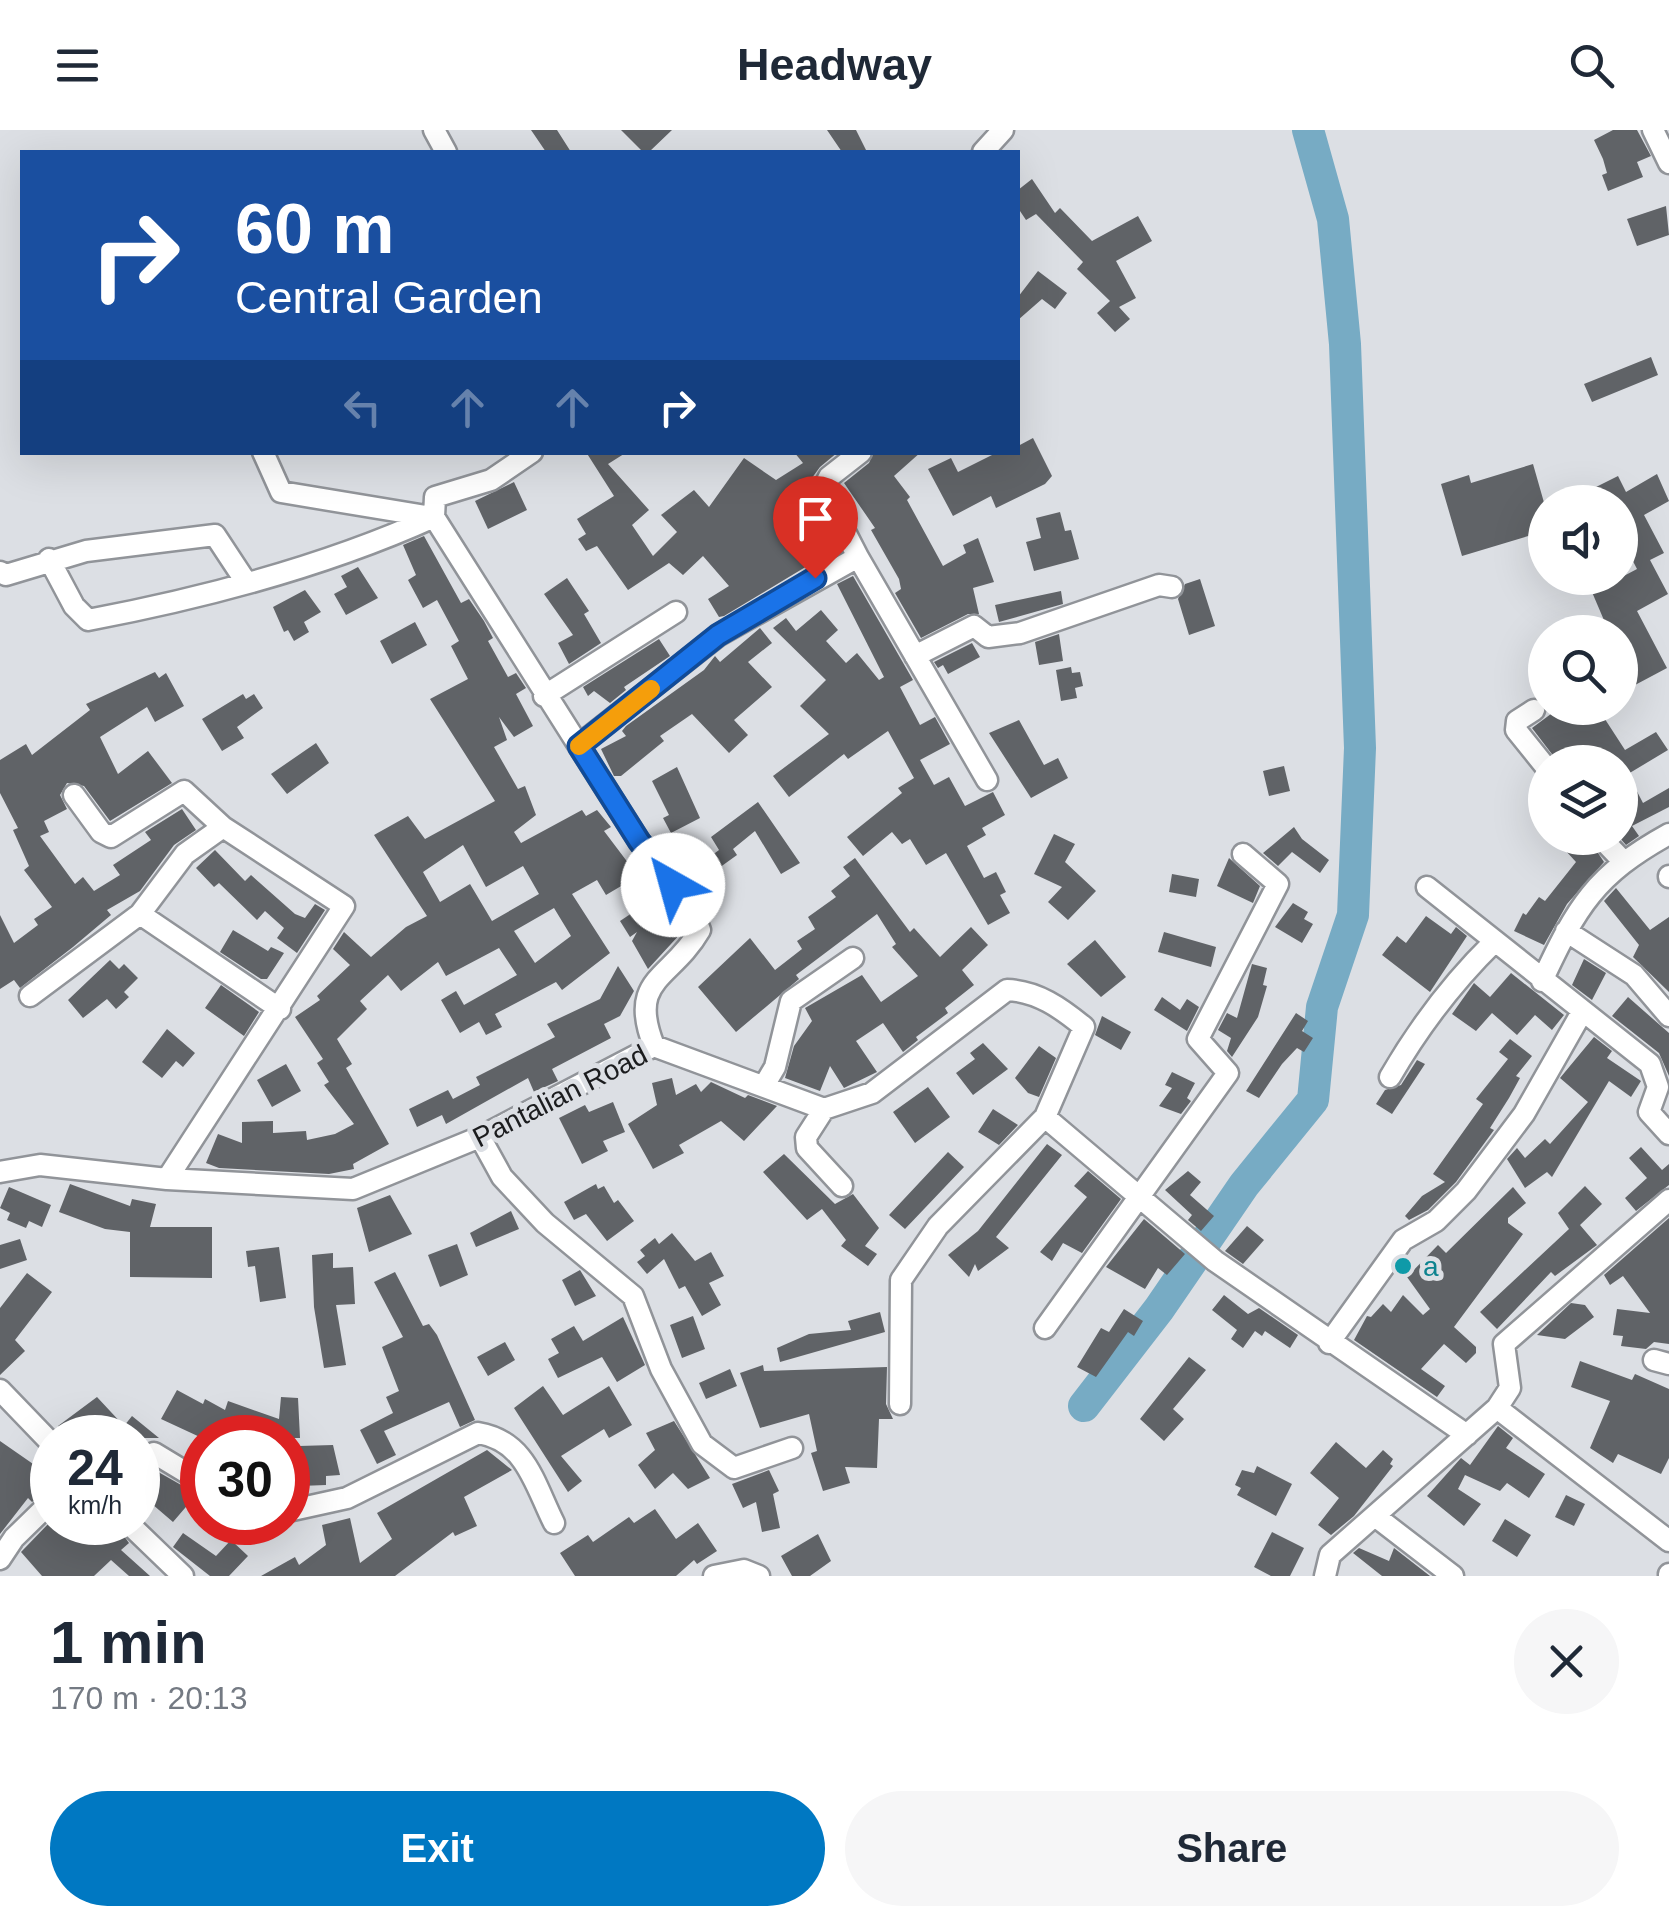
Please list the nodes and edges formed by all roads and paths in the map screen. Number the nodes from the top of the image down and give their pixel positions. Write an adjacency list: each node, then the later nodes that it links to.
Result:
1 (1002, 130): 2 (street)
2 (984, 150)
3 (264, 455): 6 (street)
4 (528, 455): 6 (street)
5 (857, 455): 7 (street)
6 (434, 517): 10 (street); 14 (street)
7 (858, 557): 13 (street); 17 (street)
8 (50, 560): 9 (street); 10 (street); 10 (street)
9 (0, 572)
10 (246, 582)
11 (1172, 586): 13 (street)
12 (676, 612): 14 (street)
13 (915, 656): 18 (street)
14 (544, 696): 17 (street)
15 (1528, 714): 16 (street)
16 (1528, 745)
17 (579, 746): 35 (street)
18 (987, 780)
19 (74, 796): 20 (street)
20 (223, 828): 26 (street); 32 (street)
21 (1669, 834): 24 (street)
22 (1243, 854): 45 (street)
23 (1617, 855): 24 (street)
24 (1622, 860): 27 (street)
25 (1428, 887): 28 (street)
26 (140, 914): 31 (street); 32 (street)
27 (1566, 931): 30 (street); 34 (street)
28 (1494, 942): 30 (street); 36 (street)
29 (853, 958): 37 (street)
30 (1542, 981): 33 (street)
31 (30, 996)
32 (280, 1009): 43 (street)
33 (1582, 1012): 40 (street); 48 (street)
34 (1669, 1016)
35 (654, 1046): 37 (street, Pantalian Road); 41 (street, Pantalian Road)
36 (1390, 1078)
37 (766, 1084): 38 (street, Pantalian Road)
38 (824, 1109): 39 (street); 44 (street)
39 (1045, 1118): 45 (street); 50 (street)
40 (1669, 1134)
41 (480, 1137): 43 (street, Pantalian Road); 54 (street)
42 (0, 1172): 43 (street, Pantalian Road)
43 (167, 1179)
44 (842, 1186)
45 (1140, 1199): 47 (street); 48 (street)
46 (1669, 1200): 51 (street)
47 (1045, 1328)
48 (1329, 1343): 53 (street)
49 (0, 1390): 52 (street)
50 (900, 1404)
51 (1497, 1408): 53 (street); 59 (street)
52 (30, 1421)
53 (1467, 1435): 56 (street)
54 (792, 1448)
55 (310, 1506): 58 (street)
56 (1375, 1516): 62 (street); 66 (street)
57 (30, 1522): 61 (street)
58 (554, 1523)
59 (1669, 1542)
60 (151, 1545): 63 (street)
61 (0, 1559)
62 (1330, 1575)
63 (183, 1576)
64 (714, 1576): 65 (street)
65 (759, 1576)
66 (1453, 1576)

